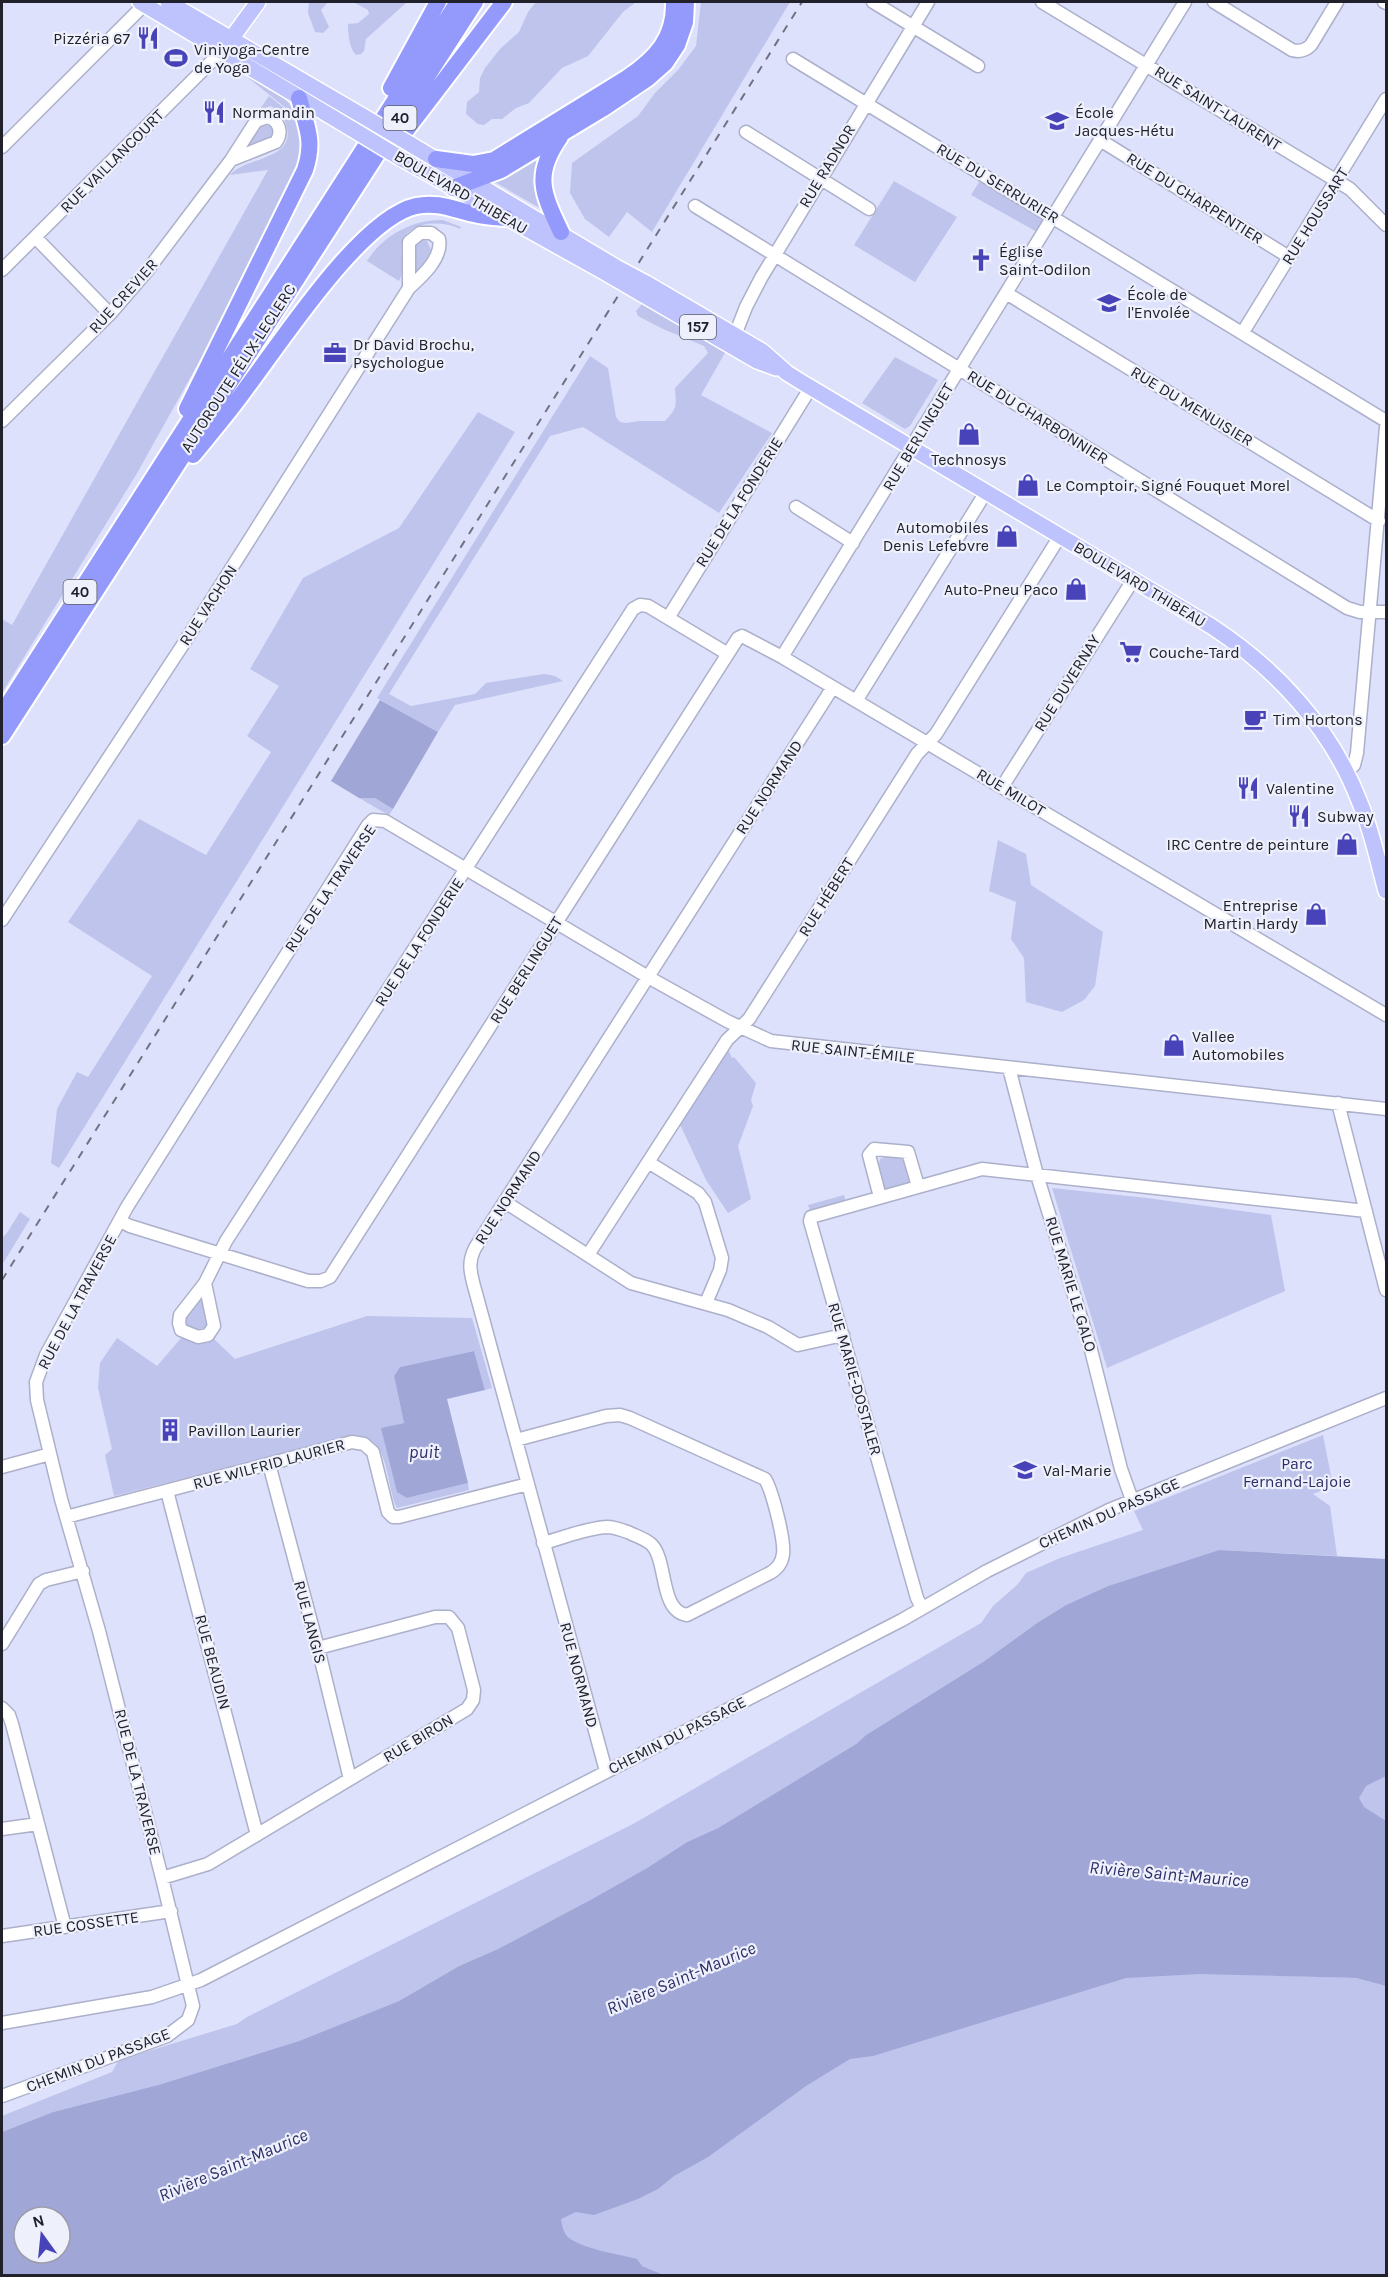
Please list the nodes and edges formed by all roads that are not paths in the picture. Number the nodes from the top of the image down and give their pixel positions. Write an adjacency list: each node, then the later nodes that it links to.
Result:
1 (168, 2): 17 (main road, BOULEVARD THIBEAU / 157)
2 (258, 2): 17 (main road)
3 (438, 2): 35 (highway)
4 (458, 2): 35 (highway, AUTOROUTE FÉLIX-LECLERC / 40)
5 (475, 2): 42 (highway, AUTOROUTE FÉLIX-LECLERC / 40)
6 (504, 2): 42 (highway)
7 (674, 2): 30 (highway)
8 (686, 2): 25 (highway)
9 (873, 2): 16 (street)
10 (928, 2): 16 (street, RUE RADNOR)
11 (1042, 2): 20 (street, RUE SAINT-LAURENT)
12 (1185, 2): 20 (street, RUE BERLINGUET)
13 (1214, 2): 14 (street)
14 (1337, 2)
15 (143, 3): 18 (main road, BOULEVARD THIBEAU / 157); 28 (street)
16 (913, 26): 21 (street); 24 (street, RUE RADNOR)
17 (232, 39): 18 (main road); 30 (main road, BOULEVARD THIBEAU / 157, bridge)
18 (222, 51): 22 (main road, BOULEVARD THIBEAU / 157); 43 (street, RUE VAILLANCOURT)
19 (793, 59): 24 (street, RUE DU SERRURIER)
20 (1146, 64): 27 (street, RUE BERLINGUET); 32 (street, RUE SAINT-LAURENT)
21 (978, 66)
22 (299, 98): 34 (main road, BOULEVARD THIBEAU / 157, bridge); 61 (highway)
23 (1386, 99): 32 (street, RUE HOUSSART)
24 (866, 103): 31 (street, RUE RADNOR); 38 (street, RUE DU SERRURIER)
25 (564, 132): 33 (highway); 41 (highway)
26 (746, 132): 31 (street)
27 (1100, 140): 38 (street, RUE BERLINGUET); 45 (street, RUE DU CHARPENTIER)
28 (2, 147)
29 (231, 159): 51 (street, RUE CREVIER)
30 (436, 159): 33 (main road, BOULEVARD THIBEAU / 157)
31 (820, 178): 37 (street); 44 (street, RUE RADNOR)
32 (1336, 181): 40 (street, RUE SAINT-LAURENT); 45 (street, RUE HOUSSART)
33 (473, 182): 34 (highway); 41 (main road, BOULEVARD THIBEAU / 157)
34 (453, 188): 39 (main road, BOULEVARD THIBEAU / 157)
35 (334, 195): 61 (highway, AUTOROUTE FÉLIX-LECLERC / 40)
36 (695, 206): 44 (street, RUE DU CHARBONNIER)
37 (870, 209)
38 (1053, 217): 50 (street, RUE BERLINGUET); 52 (street, RUE DU SERRURIER)
39 (506, 218): 47 (main road, BOULEVARD THIBEAU / 157); 64 (highway)
40 (1386, 225)
41 (561, 232): 47 (main road, BOULEVARD THIBEAU / 157)
42 (324, 235): 64 (highway, AUTOROUTE FÉLIX-LECLERC / 40)
43 (35, 237): 46 (street, RUE VAILLANCOURT); 51 (street)
44 (774, 255): 53 (street, RUE RADNOR); 54 (street, RUE DU CHARBONNIER)
45 (1289, 257): 52 (street, RUE HOUSSART)
46 (2, 270)
47 (614, 271): 49 (main road, BOULEVARD THIBEAU / 157, bridge)
48 (409, 288): 84 (street, RUE VACHON)
49 (643, 288): 53 (main road, BOULEVARD THIBEAU / 157); 55 (main road, BOULEVARD THIBEAU / 157)
50 (1006, 293): 54 (street, RUE BERLINGUET); 65 (street, RUE DU MENUISIER)
51 (110, 314): 58 (street, RUE CREVIER)
52 (1243, 332): 57 (street, RUE DU SERRURIER)
53 (735, 335): 55 (main road, BOULEVARD THIBEAU / 157)
54 (959, 368): 60 (street, RUE BERLINGUET); 69 (street, RUE DU CHARBONNIER)
55 (787, 373): 56 (main road, BOULEVARD THIBEAU / 157)
56 (810, 387): 60 (main road, BOULEVARD THIBEAU / 157); 71 (street, RUE DE LA FONDERIE)
57 (1386, 421)
58 (2, 422)
59 (1386, 427): 65 (street)
60 (911, 448): 62 (main road, BOULEVARD THIBEAU / 157); 67 (street, RUE BERLINGUET)
61 (159, 468): 76 (highway, AUTOROUTE FÉLIX-LECLERC / 40)
62 (986, 492): 66 (main road, BOULEVARD THIBEAU / 157); 75 (street)
63 (796, 507): 67 (street)
64 (148, 509): 77 (highway, AUTOROUTE FÉLIX-LECLERC / 40)
65 (1379, 521): 69 (street)
66 (1060, 536): 68 (main road, BOULEVARD THIBEAU / 157); 78 (street, RUE HÉBERT)
67 (853, 543): 73 (street, RUE BERLINGUET)
68 (1133, 580): 79 (main road, BOULEVARD THIBEAU / 157); 80 (street, RUE DUVERNAY)
69 (1371, 612): 70 (street, RUE DU CHARBONNIER); 79 (street)
70 (1386, 612)
71 (668, 618): 72 (street); 82 (street, RUE DE LA FONDERIE)
72 (728, 654): 73 (street, RUE MILOT); 85 (street, RUE BERLINGUET)
73 (782, 657): 74 (street, RUE MILOT)
74 (833, 687): 75 (street, RUE MILOT); 86 (street, RUE NORMAND)
75 (856, 701): 78 (street, RUE MILOT)
76 (2, 714)
77 (2, 736)
78 (928, 743): 80 (street, RUE MILOT); 88 (street, RUE HÉBERT)
79 (1347, 772): 83 (main road, BOULEVARD THIBEAU / 157)
80 (1002, 787): 87 (street, RUE MILOT)
81 (376, 819): 82 (street, RUE SAINT-ÉMILE); 98 (street, RUE DE LA TRAVERSE)
82 (466, 868): 85 (street, RUE SAINT-ÉMILE); 99 (street, RUE DE LA FONDERIE)
83 (1386, 891)
84 (2, 920)
85 (557, 921): 86 (street, RUE SAINT-ÉMILE); 99 (street, RUE BERLINGUET)
86 (648, 977): 88 (street, RUE SAINT-ÉMILE); 96 (street, RUE NORMAND)
87 (1386, 1015)
88 (740, 1027): 89 (street, RUE SAINT-ÉMILE); 92 (street, RUE HÉBERT)
89 (1009, 1068): 90 (street, RUE SAINT-ÉMILE); 93 (street, RUE MARIE LE GALO)
90 (1338, 1103): 91 (street, RUE SAINT-ÉMILE); 97 (street)
91 (1386, 1109)
92 (648, 1162): 100 (street, RUE HÉBERT); 103 (street)
93 (1038, 1175): 94 (street, RUE MARIE-DOSTALER); 97 (street, RUE MARIE-DOSTALER); 112 (street, RUE MARIE LE GALO)
94 (918, 1186): 95 (street, RUE MARIE-DOSTALER); 95 (street)
95 (880, 1197): 104 (street, RUE MARIE-DOSTALER)
96 (505, 1202): 100 (street); 106 (street, RUE NORMAND)
97 (1366, 1211): 102 (street)
98 (120, 1221): 99 (street); 107 (street, RUE DE LA TRAVERSE)
99 (220, 1253): 101 (street, RUE DE LA FONDERIE)
100 (588, 1255): 103 (street)
101 (205, 1283)
102 (1386, 1290)
103 (706, 1304): 104 (street)
104 (843, 1335): 116 (street, RUE MARIE-DOSTALER)
105 (1386, 1398): 112 (street, CHEMIN DU PASSAGE)
106 (516, 1440): 110 (street, RUE NORMAND); 114 (street)
107 (50, 1454): 109 (street); 113 (street, RUE DE LA TRAVERSE)
108 (268, 1464): 110 (street, RUE WILFRID LAURIER); 111 (street, RUE WILFRID LAURIER); 118 (street, RUE LANGIS)
109 (2, 1467)
110 (528, 1484): 114 (street, RUE NORMAND)
111 (167, 1491): 113 (street, RUE WILFRID LAURIER); 124 (street, RUE BEAUDIN)
112 (1132, 1500): 116 (street, CHEMIN DU PASSAGE)
113 (66, 1517): 115 (street, RUE DE LA TRAVERSE)
114 (543, 1543): 120 (street, RUE NORMAND)
115 (83, 1571): 117 (street); 125 (street, RUE DE LA TRAVERSE)
116 (922, 1608): 120 (street, CHEMIN DU PASSAGE)
117 (2, 1644)
118 (318, 1648): 121 (street, RUE LANGIS); 121 (street, RUE BIRON)
119 (2, 1708): 122 (street)
120 (606, 1772): 129 (street, CHEMIN DU PASSAGE)
121 (350, 1779): 124 (street, RUE BIRON)
122 (38, 1824): 123 (street); 127 (street)
123 (2, 1829)
124 (257, 1834): 125 (street, RUE BIRON)
125 (162, 1878): 126 (street, RUE DE LA TRAVERSE)
126 (171, 1911): 127 (street, RUE COSSETTE); 129 (street, RUE DE LA TRAVERSE)
127 (65, 1927): 128 (street, RUE COSSETTE)
128 (2, 1936)
129 (189, 1985): 130 (street); 131 (street, CHEMIN DU PASSAGE)
130 (2, 2023)
131 (2, 2096)

